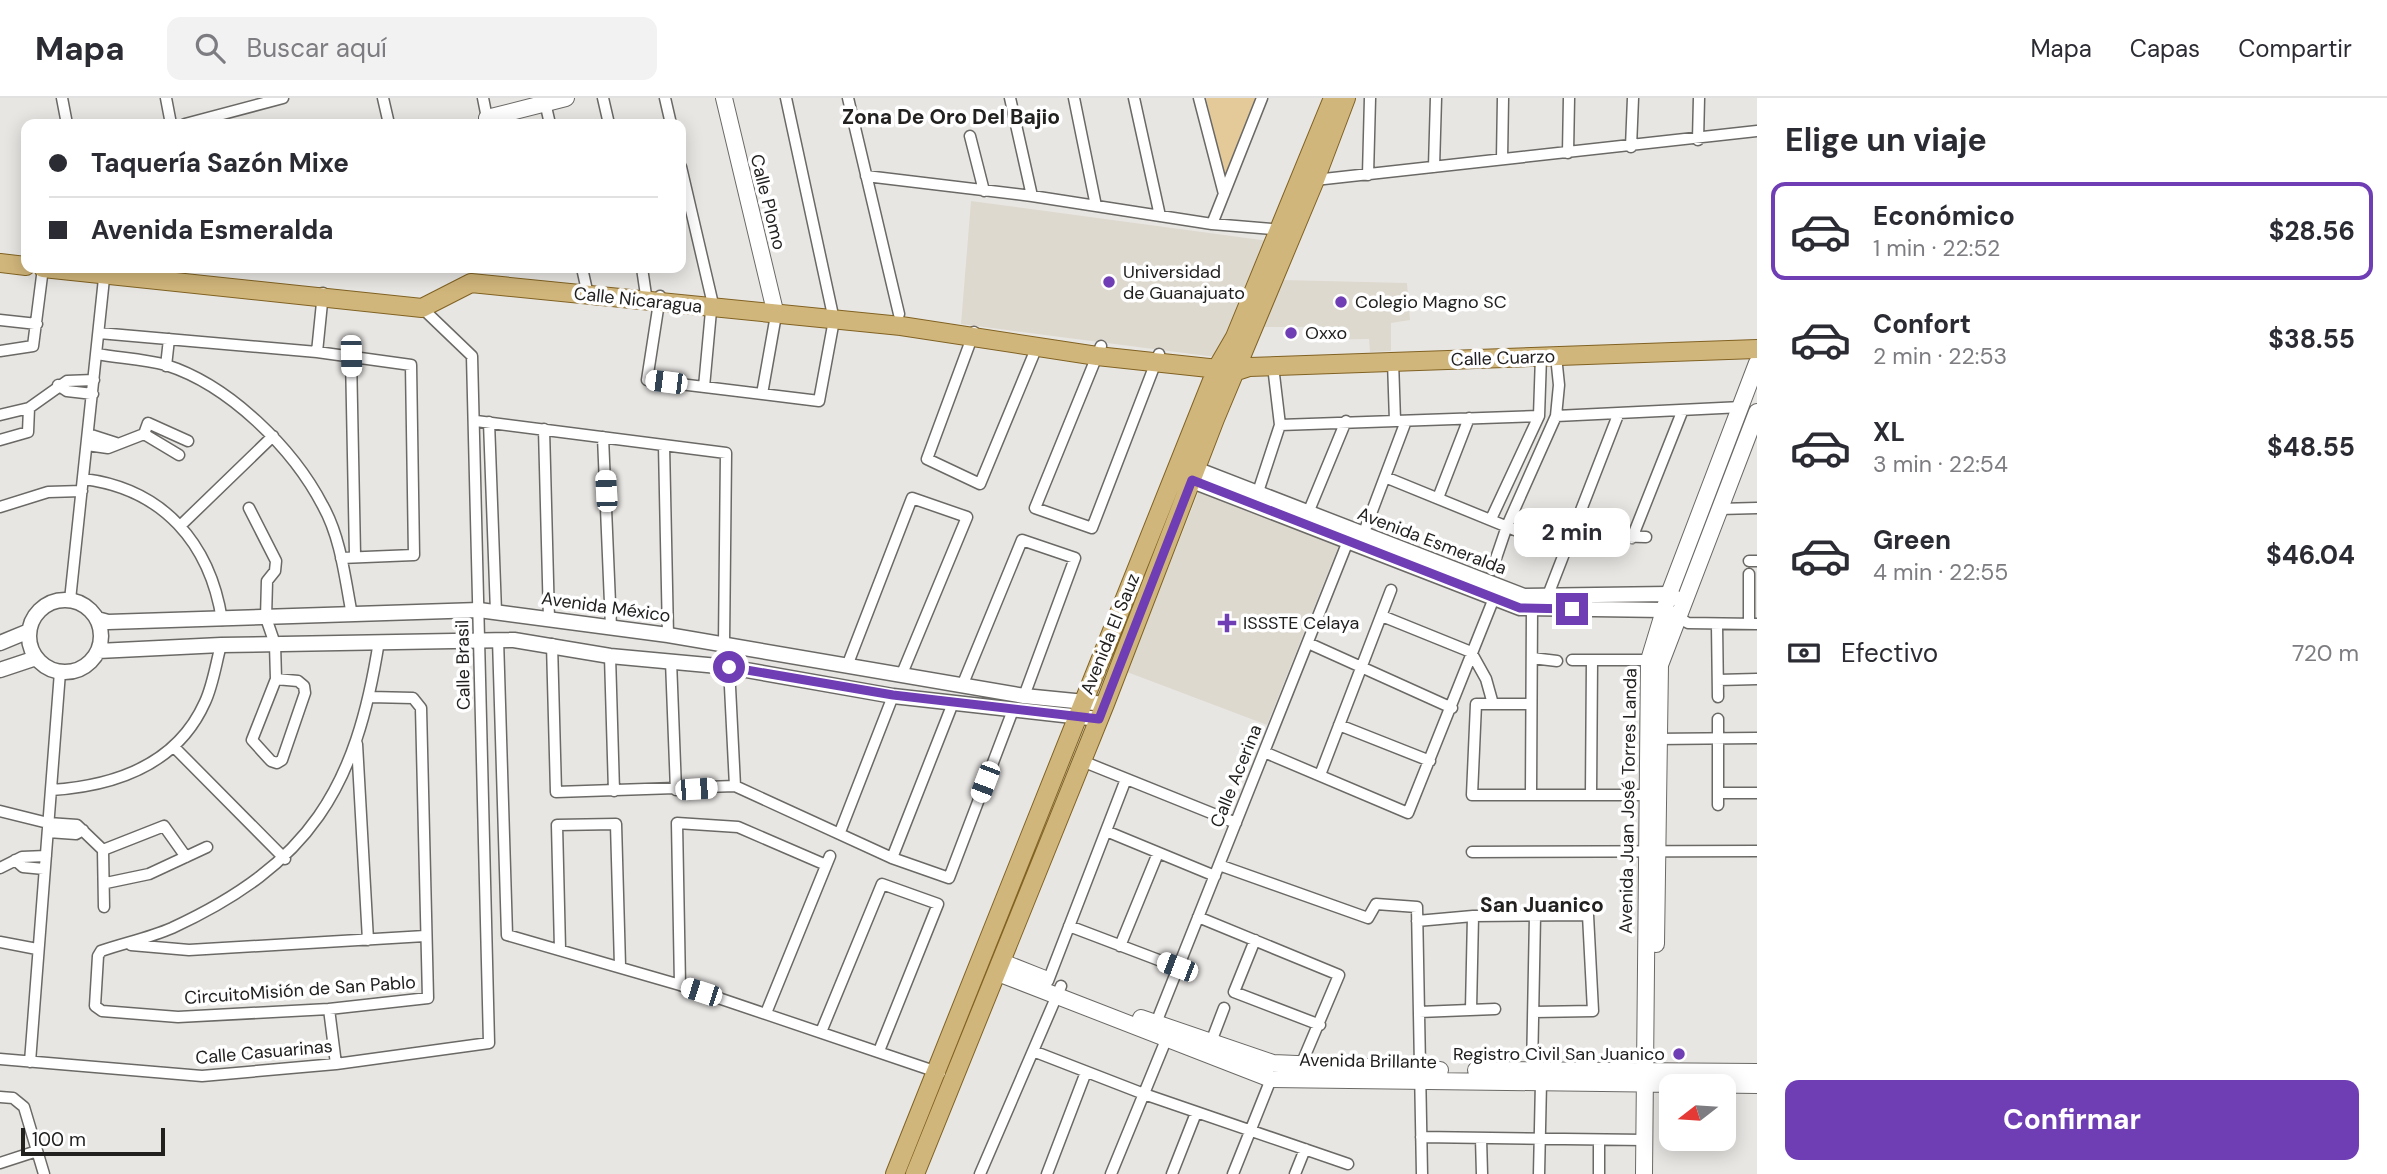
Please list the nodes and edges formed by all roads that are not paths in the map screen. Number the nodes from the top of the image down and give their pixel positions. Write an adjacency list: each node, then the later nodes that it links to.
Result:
1 (62, 98): 26 (street)
2 (166, 98): 27 (street)
3 (283, 98): 28 (street)
4 (383, 98): 29 (street)
5 (566, 98): 24 (main road)
6 (603, 98): 31 (street)
7 (665, 98): 32 (street)
8 (724, 98): 66 (main road, Calle Plomo)
9 (786, 98): 68 (street)
10 (848, 98): 41 (street)
11 (1010, 98): 46 (street)
12 (1074, 98): 47 (street)
13 (1134, 98): 48 (street)
14 (1199, 98): 45 (street)
15 (1262, 98): 45 (street)
16 (1333, 98): 50 (main road, Avenida El Sauz)
17 (1346, 98): 42 (main road, Avenida El Sauz)
18 (1370, 98): 40 (street)
19 (1436, 98): 39 (street)
20 (1503, 98): 38 (street)
21 (1569, 98): 37 (street)
22 (1633, 98): 36 (street)
23 (1699, 98): 35 (street)
24 (540, 100): 25 (main road); 30 (street)
25 (486, 112)
26 (66, 119)
27 (170, 119)
28 (204, 119)
29 (388, 119)
30 (548, 119)
31 (608, 119)
32 (670, 119)
33 (1757, 131): 35 (street)
34 (970, 136): 44 (street)
35 (1698, 140): 36 (street)
36 (1631, 147): 37 (street)
37 (1568, 153): 38 (street)
38 (1502, 159): 39 (street)
39 (1434, 167): 40 (street)
40 (1368, 175): 42 (street)
41 (866, 176): 44 (street); 67 (street)
42 (1315, 180): 50 (main road, Avenida El Sauz)
43 (686, 188): 65 (street)
44 (985, 191): 46 (street)
45 (1224, 194): 49 (street)
46 (1032, 197): 47 (street)
47 (1096, 206): 48 (street)
48 (1160, 216): 49 (street)
49 (1212, 224): 50 (street)
50 (1287, 231): 85 (main road, Avenida El Sauz); 88 (main road, Avenida El Sauz)
51 (0, 255): 52 (main road)
52 (21, 257)
53 (0, 262): 54 (main road)
54 (21, 265)
55 (42, 273): 70 (street)
56 (105, 273): 71 (street)
57 (130, 273): 62 (main road)
58 (159, 273): 62 (main road)
59 (583, 273): 61 (street)
60 (644, 273): 63 (street)
61 (587, 291): 63 (main road, Calle Nicaragua); 64 (main road, Calle Nicaragua)
62 (323, 296): 64 (main road); 78 (street)
63 (654, 298): 65 (main road, Calle Nicaragua); 91 (street)
64 (419, 304): 102 (street, Calle Brasil)
65 (713, 304): 66 (main road, Calle Nicaragua); 91 (street)
66 (775, 310): 68 (main road, Calle Nicaragua); 93 (street)
67 (899, 314): 68 (main road, Calle Nicaragua); 72 (main road, Calle Nicaragua)
68 (834, 315): 72 (main road, Calle Nicaragua); 93 (street)
69 (0, 320): 70 (street)
70 (37, 324): 76 (street)
71 (99, 332): 73 (street); 79 (street)
72 (973, 335): 74 (main road, Calle Nicaragua); 74 (street)
73 (169, 339): 78 (street); 86 (street)
74 (1038, 342): 77 (main road, Calle Nicaragua)
75 (1757, 349): 81 (main road, Calle Cuarzo)
76 (0, 351)
77 (1099, 351): 82 (main road, Calle Nicaragua); 82 (street)
78 (317, 352): 80 (street)
79 (97, 354): 86 (street); 89 (street)
80 (351, 356): 133 (street); 133 (street)
81 (1549, 356): 83 (main road, Calle Cuarzo); 99 (street); 100 (street)
82 (1158, 358): 85 (main road, Calle Nicaragua)
83 (1393, 360): 87 (main road, Calle Cuarzo); 104 (street, Calle Acerina)
84 (1757, 363): 95 (main road, Avenida Juan José Torres Landa)
85 (1219, 364): 88 (main road, Calle Nicaragua); 114 (main road, Avenida El Sauz)
86 (166, 366): 109 (street)
87 (1273, 366): 88 (main road, Calle Cuarzo); 106 (street)
88 (1242, 367): 114 (main road, Avenida El Sauz)
89 (94, 380): 90 (street); 92 (street)
90 (58, 385): 92 (street); 94 (street)
91 (704, 387): 93 (street)
92 (93, 394): 112 (street)
93 (762, 394)
94 (29, 408): 97 (street); 111 (street)
95 (1750, 409): 96 (street); 123 (main road, Avenida Juan José Torres Landa); 142 (main road, Avenida Juan José Torres Landa)
96 (1682, 412): 98 (street); 131 (street)
97 (0, 415)
98 (1618, 415): 100 (street); 128 (street)
99 (1539, 416): 101 (street); 125 (street)
100 (1556, 416): 127 (street)
101 (1469, 418): 104 (street); 119 (street)
102 (476, 421): 105 (street); 144 (street, Calle Brasil)
103 (1346, 421): 104 (street); 106 (street); 124 (street)
104 (1400, 421): 115 (street, Calle Acerina)
105 (489, 422): 107 (street); 145 (street)
106 (1280, 425): 118 (street)
107 (544, 429): 110 (street); 151 (street)
108 (144, 434): 108 (street); 112 (street)
109 (273, 436): 126 (street); 134 (street)
110 (603, 437): 113 (street); 155 (street)
111 (0, 440)
112 (88, 440): 116 (street)
113 (664, 445): 157 (street); 167 (street)
114 (1185, 471): 118 (street, Avenida Esmeralda); 195 (main road, Avenida El Sauz); 198 (main road, Avenida El Sauz)
115 (1385, 477): 119 (street); 129 (street, Calle Acerina)
116 (84, 479): 117 (street); 126 (street)
117 (82, 491): 120 (street); 140 (street)
118 (1256, 498): 124 (street, Avenida Esmeralda); 129 (street, Avenida Esmeralda)
119 (1438, 498): 125 (street)
120 (0, 507)
121 (249, 508): 149 (street)
122 (1757, 508): 123 (street)
123 (1719, 509): 142 (main road, Avenida Juan José Torres Landa)
124 (1308, 513): 129 (street, Avenida Esmeralda)
125 (1491, 519): 127 (street)
126 (180, 526): 152 (street)
127 (1507, 526): 132 (street); 135 (street)
128 (1570, 535): 131 (street); 132 (street)
129 (1354, 536): 138 (street, Avenida Esmeralda); 139 (street, Avenida Esmeralda); 163 (street, Calle Acerina)
130 (1646, 537): 131 (street)
131 (1632, 538)
132 (1564, 550): 138 (street)
133 (355, 555): 134 (street)
134 (341, 558): 146 (street)
135 (1492, 570)
136 (1749, 573): 153 (street)
137 (1391, 590): 148 (street)
138 (1548, 595): 141 (street, Avenida Esmeralda)
139 (1494, 598): 143 (street, Avenida Esmeralda); 169 (street)
140 (70, 600): 150 (street); 156 (street)
141 (1572, 602): 142 (street, Avenida Esmeralda); 143 (street, Avenida Esmeralda)
142 (1673, 605): 154 (street); 175 (main road, Avenida Juan José Torres Landa); 202 (main road, Avenida Juan José Torres Landa)
143 (1532, 608): 172 (street)
144 (479, 610): 145 (street, Avenida México); 146 (street, Avenida México); 158 (street, Calle Brasil)
145 (496, 612): 147 (street, Avenida México)
146 (352, 615): 149 (street, Avenida México)
147 (516, 615): 151 (street, Avenida México); 160 (street)
148 (1382, 616): 169 (street); 180 (street)
149 (266, 618): 152 (street, Avenida México); 164 (street)
150 (97, 619): 152 (street, Avenida México); 168 (street)
151 (549, 619): 155 (street, Avenida México)
152 (222, 620)
153 (1753, 624): 154 (street)
154 (1717, 625): 186 (street)
155 (611, 627): 157 (street, Avenida México)
156 (29, 631): 162 (street); 171 (street)
157 (668, 635): 167 (street, Avenida México)
158 (480, 638): 159 (street, Avenida México); 161 (street, Avenida México); 269 (street, Calle Brasil)
159 (498, 639): 160 (street, Avenida México); 252 (street)
160 (514, 640): 165 (street, Avenida México)
161 (379, 641): 164 (street, Avenida México); 190 (street)
162 (0, 643)
163 (1308, 643): 180 (street); 206 (street, Calle Acerina)
164 (275, 644): 166 (street, Avenida México); 184 (street)
165 (552, 644): 170 (street, Avenida México); 214 (street)
166 (221, 645): 168 (street, Avenida México); 205 (street)
167 (724, 645): 178 (street, Avenida México)
168 (98, 651): 182 (street)
169 (1471, 652): 193 (street); 196 (street)
170 (610, 656): 176 (street, Avenida México); 214 (street)
171 (36, 658): 181 (street); 182 (street)
172 (1532, 658): 177 (street); 194 (street)
173 (1572, 660): 174 (street)
174 (1592, 660): 175 (street); 217 (street)
175 (1648, 660): 202 (main road, Avenida Juan José Torres Landa)
176 (671, 661): 179 (street, Avenida México); 213 (street)
177 (1557, 661)
178 (847, 666): 183 (street, Avenida México); 183 (street)
179 (729, 667): 188 (street, Avenida México); 211 (street)
180 (1361, 669): 196 (street); 200 (street)
181 (0, 670)
182 (60, 672): 212 (street)
183 (901, 676): 187 (street, Avenida México)
184 (276, 679): 184 (street)
185 (1757, 679): 186 (street)
186 (1718, 680): 191 (street)
187 (962, 686): 189 (street, Avenida México); 189 (street)
188 (893, 695): 192 (street, Avenida México); 223 (street)
189 (1024, 696): 195 (street, Avenida México)
190 (370, 697): 204 (street); 245 (street, CircuitoMisión de San Pablo)
191 (1718, 697)
192 (953, 703): 197 (street, Avenida México); 232 (street)
193 (1493, 704): 194 (street); 216 (street)
194 (1530, 704): 216 (street)
195 (1080, 708): 197 (street, Avenida México); 198 (street, Avenida México); 278 (main road, Avenida El Sauz)
196 (1451, 708): 208 (street)
197 (1013, 710): 232 (street)
198 (1102, 711): 207 (main road, Avenida El Sauz)
199 (1718, 719): 203 (street)
200 (1339, 725): 208 (street); 209 (street)
201 (1757, 738): 203 (street)
202 (1654, 739): 203 (street); 218 (main road, Avenida Juan José Torres Landa); 225 (main road, Avenida Juan José Torres Landa)
203 (1718, 739): 215 (street)
204 (357, 741): 233 (street); 246 (street)
205 (174, 747): 212 (street); 233 (street)
206 (1264, 752): 209 (street); 220 (street, Calle Acerina)
207 (1082, 761): 210 (street); 254 (main road, Avenida El Sauz)
208 (1430, 761): 209 (street)
209 (1320, 775)
210 (1126, 779): 220 (street); 222 (street)
211 (735, 786): 213 (street); 223 (street)
212 (51, 790): 221 (street)
213 (676, 790): 214 (street)
214 (614, 791)
215 (1757, 793)
216 (1531, 794): 217 (street)
217 (1591, 795): 218 (street)
218 (1647, 795): 225 (main road, Avenida Juan José Torres Landa)
219 (0, 811): 221 (street)
220 (1236, 823): 237 (street, Calle Acerina)
221 (48, 827): 226 (street); 230 (street)
222 (1106, 831): 229 (street); 244 (street)
223 (840, 832): 232 (street)
224 (206, 847): 231 (street)
225 (1651, 849): 227 (street); 228 (street); 281 (main road, Avenida Juan José Torres Landa)
226 (103, 850): 231 (street); 238 (street)
227 (1757, 851)
228 (1472, 852)
229 (1158, 853): 237 (street); 250 (street)
230 (46, 856): 234 (street); 236 (street)
231 (186, 857): 238 (street)
232 (892, 858)
233 (285, 859): 249 (street)
234 (15, 860): 235 (street); 236 (street)
235 (0, 868)
236 (44, 869): 251 (street)
237 (1217, 871): 242 (street, Calle Acerina); 243 (street)
238 (106, 883): 239 (street)
239 (104, 907)
240 (1474, 916): 241 (street); 243 (street); 260 (street)
241 (1535, 916): 263 (street); 263 (street)
242 (1198, 917): 247 (street); 255 (street, Calle Acerina)
243 (1417, 921): 262 (street)
244 (1069, 926): 250 (street); 257 (street)
245 (425, 936): 246 (street); 259 (street, CircuitoMisión de San Pablo)
246 (368, 940): 249 (street)
247 (1255, 940): 265 (street); 265 (street)
248 (0, 942): 251 (street)
249 (127, 944): 259 (street, CircuitoMisión de San Pablo)
250 (1120, 946): 255 (street)
251 (37, 949): 273 (street)
252 (560, 949): 253 (street); 253 (street)
253 (620, 966): 256 (street)
254 (1000, 967): 257 (main road, Avenida Brillante); 278 (main road, Avenida El Sauz)
255 (1177, 967): 267 (street, Calle Acerina)
256 (680, 985): 264 (street); 264 (street)
257 (1055, 987): 267 (main road, Avenida Brillante); 271 (street)
258 (1224, 1008): 268 (street)
259 (329, 1009): 274 (street)
260 (1471, 1009): 261 (street); 262 (street)
261 (1495, 1009)
262 (1419, 1012): 279 (street)
263 (1534, 1012): 280 (street)
264 (766, 1013): 266 (street)
265 (1320, 1025): 275 (street)
266 (821, 1032): 270 (street); 270 (street)
267 (1161, 1032): 268 (main road, Avenida Brillante); 282 (main road, Avenida Brillante); 284 (street, Calle Acerina)
268 (1211, 1042): 275 (main road, Avenida Brillante)
269 (489, 1043): 274 (street, Calle Casuarinas)
270 (879, 1051): 278 (street)
271 (1033, 1051): 276 (street); 300 (street)
272 (0, 1059): 273 (street, Calle Casuarinas)
273 (30, 1062): 274 (street, Calle Casuarinas)
274 (336, 1064)
275 (1301, 1065): 279 (main road, Avenida Brillante)
276 (1086, 1072): 284 (street); 301 (street)
277 (1757, 1072): 281 (main road, Avenida Brillante)
278 (944, 1075): 298 (main road, Avenida El Sauz); 299 (main road, Avenida El Sauz)
279 (1421, 1075): 280 (main road, Avenida Brillante); 282 (main road, Avenida Brillante); 288 (street)
280 (1536, 1076): 281 (main road, Avenida Brillante); 290 (street)
281 (1650, 1078): 283 (main road, Avenida Brillante); 292 (main road, Avenida Juan José Torres Landa); 311 (main road, Avenida Juan José Torres Landa)
282 (1271, 1079): 287 (street)
283 (1757, 1085)
284 (1144, 1094): 286 (street); 302 (street, Calle Acerina)
285 (0, 1097): 294 (street)
286 (1196, 1113): 287 (street); 303 (street)
287 (1250, 1130): 293 (street); 304 (street)
288 (1421, 1137): 289 (street); 306 (street)
289 (1482, 1138): 290 (street); 307 (street)
290 (1539, 1138): 291 (street); 308 (street)
291 (1599, 1140): 292 (street); 309 (street)
292 (1645, 1140): 310 (main road, Avenida Juan José Torres Landa)
293 (1305, 1149): 296 (street); 305 (street)
294 (37, 1151): 295 (street); 297 (street)
295 (0, 1163)
296 (1348, 1164)
297 (44, 1174)
298 (895, 1174)
299 (915, 1174)
300 (980, 1174)
301 (1046, 1174)
302 (1111, 1174)
303 (1172, 1174)
304 (1233, 1174)
305 (1295, 1174)
306 (1422, 1174)
307 (1482, 1174)
308 (1539, 1174)
309 (1600, 1174)
310 (1644, 1174)
311 (1654, 1174)

